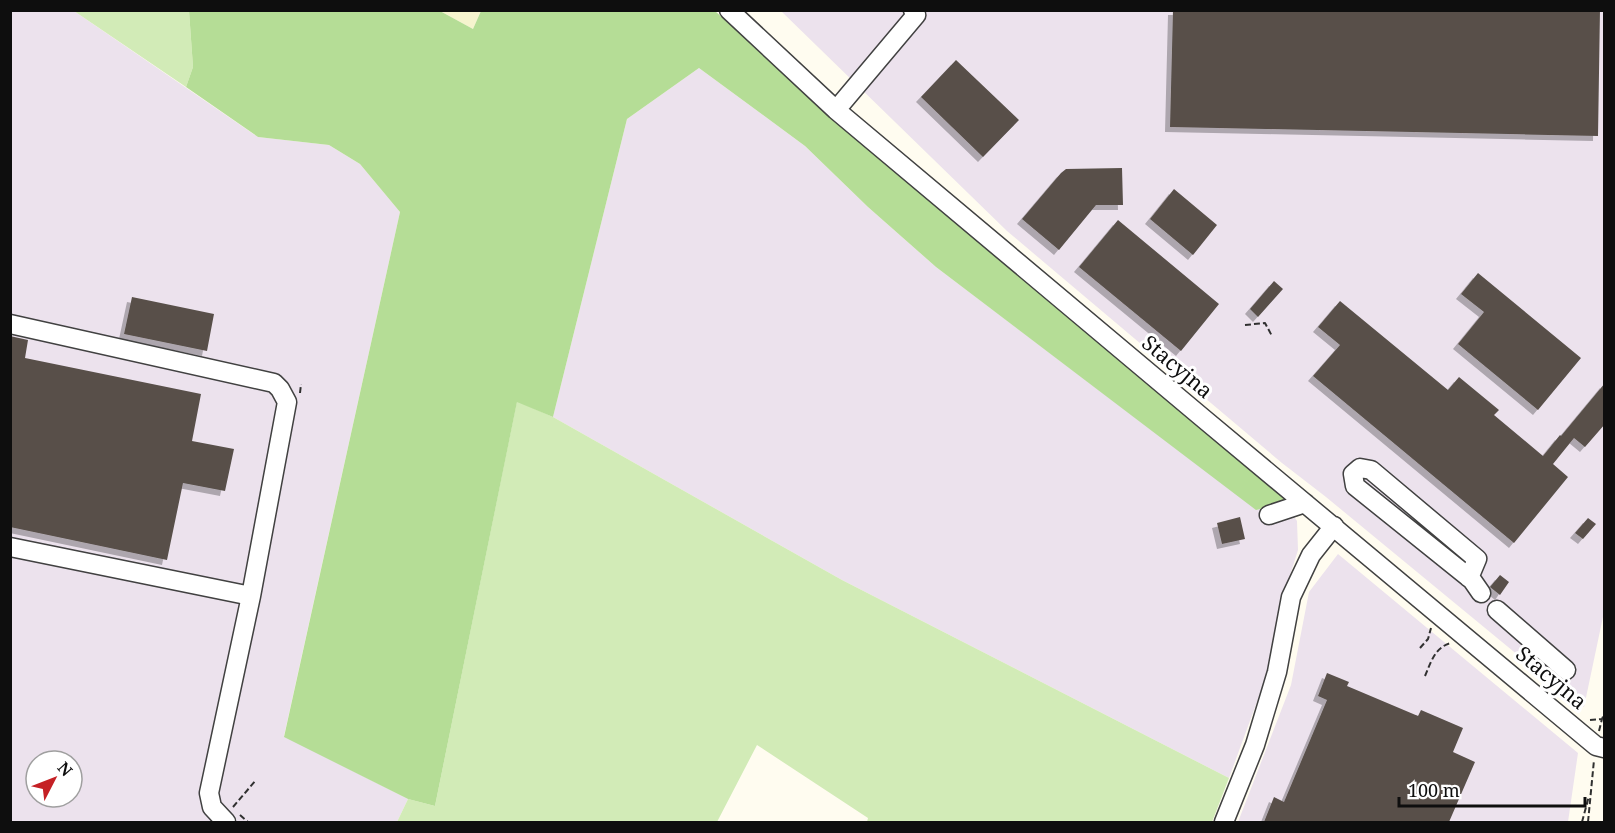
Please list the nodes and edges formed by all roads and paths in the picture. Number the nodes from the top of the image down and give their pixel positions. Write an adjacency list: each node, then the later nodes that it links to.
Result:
1 (729, 10): 3 (street, Stacyjna)
2 (918, 12): 3 (street)
3 (836, 110): 7 (street, Stacyjna)
4 (10, 324): 13 (street)
5 (1245, 325): 6 (path)
6 (1272, 336)
7 (1305, 503): 8 (street); 9 (street, Stacyjna)
8 (1269, 514)
9 (1334, 526): 20 (street, Stacyjna); 23 (street)
10 (10, 547): 13 (street)
11 (1469, 578): 11 (street); 12 (street)
12 (1481, 593)
13 (250, 596): 22 (street)
14 (1497, 610): 18 (street)
15 (1429, 624): 17 (path)
16 (1451, 643): 19 (path)
17 (1420, 648)
18 (1566, 670)
19 (1425, 676)
20 (1605, 748)
21 (256, 780): 22 (path)
22 (229, 815)
23 (1224, 822)
24 (1582, 822): 25 (path)
25 (1588, 822)

